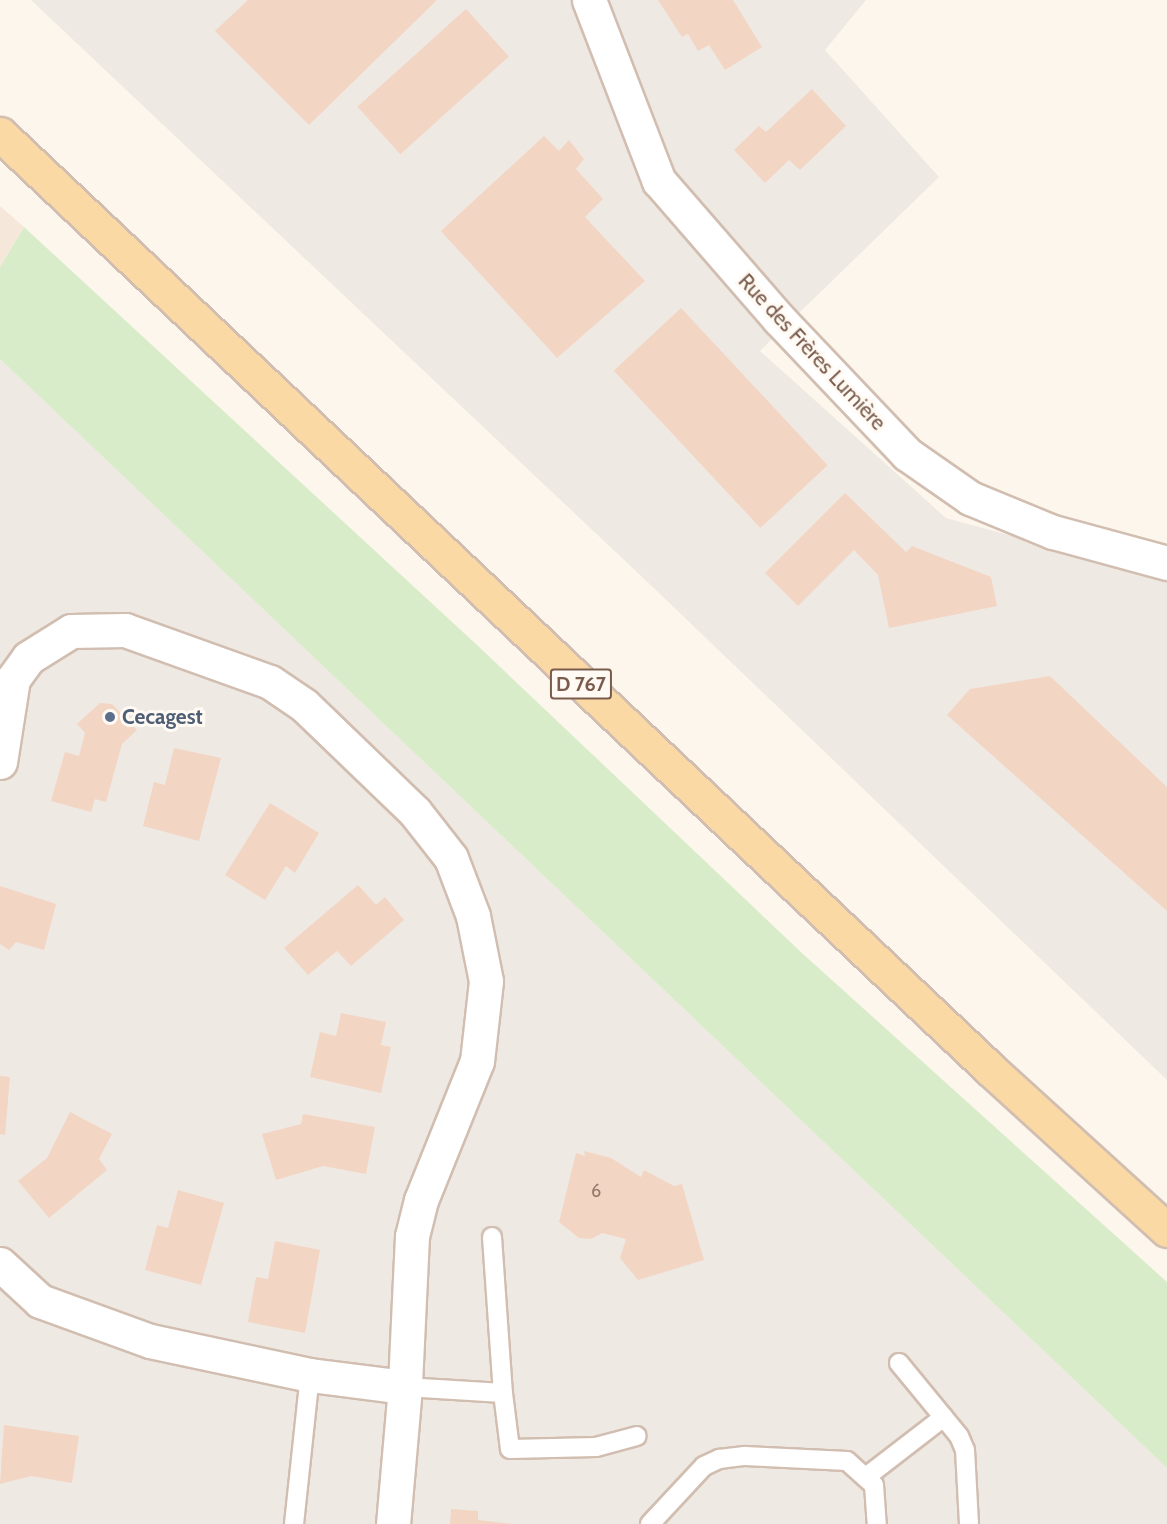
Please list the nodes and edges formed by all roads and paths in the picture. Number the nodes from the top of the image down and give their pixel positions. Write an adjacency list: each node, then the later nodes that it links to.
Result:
1 (589, 0): 3 (street, Rue des Frères Lumière)
2 (0, 134): 5 (main road, D 767)
3 (1167, 563)
4 (0, 762): 10 (street)
5 (1167, 1230)
6 (492, 1237): 11 (lane)
7 (0, 1264): 9 (street)
8 (899, 1363): 12 (lane)
9 (310, 1375): 10 (street); 15 (lane)
10 (405, 1387): 11 (lane); 16 (street)
11 (503, 1393): 13 (lane)
12 (944, 1417): 14 (lane); 19 (lane)
13 (637, 1436)
14 (866, 1477): 17 (lane); 18 (lane)
15 (294, 1524)
16 (393, 1524)
17 (650, 1524)
18 (877, 1524)
19 (969, 1524)

